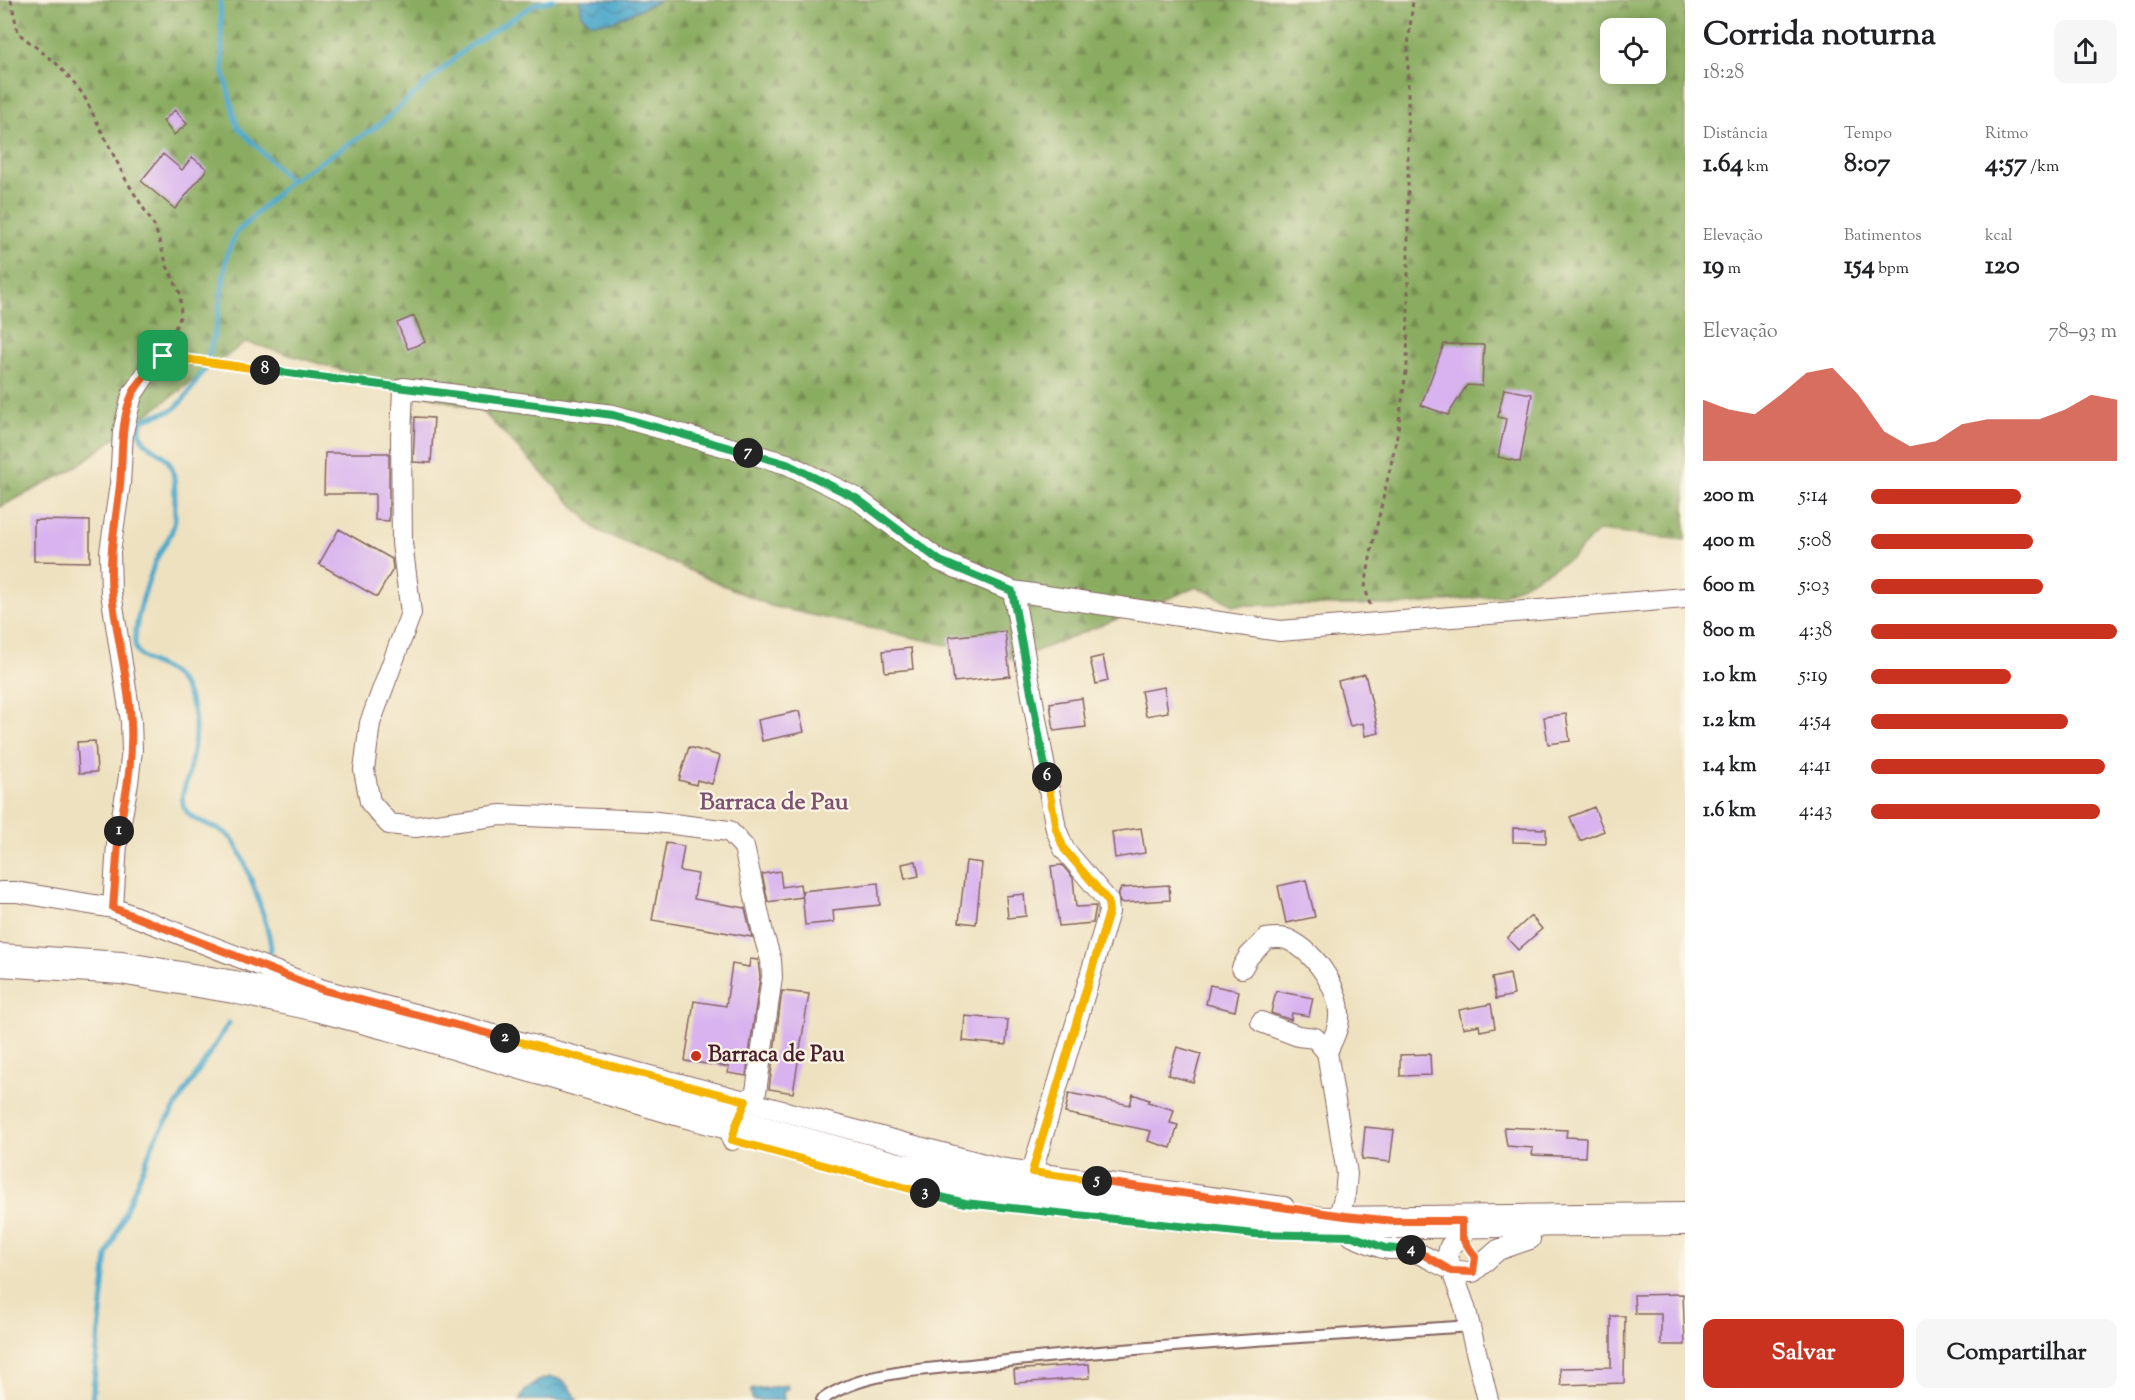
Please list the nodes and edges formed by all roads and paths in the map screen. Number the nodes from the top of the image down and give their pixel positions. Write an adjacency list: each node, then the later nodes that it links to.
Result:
1 (11, 0): 3 (path)
2 (1413, 0): 7 (path)
3 (163, 356): 4 (path); 9 (street)
4 (404, 388): 5 (street); 17 (street)
5 (1012, 591): 7 (street); 18 (street)
6 (1685, 598): 7 (street)
7 (1374, 624)
8 (0, 892): 9 (street)
9 (113, 908): 17 (street)
10 (0, 950): 12 (street)
11 (0, 960): 12 (main road)
12 (75, 964): 17 (main road)
13 (1242, 968): 16 (street)
14 (0, 976): 17 (main road)
15 (1261, 1022): 16 (street)
16 (1327, 1052): 21 (street)
17 (738, 1122): 18 (street); 20 (main road); 21 (main road)
18 (1032, 1172): 21 (street)
19 (1685, 1219): 22 (main road)
20 (1394, 1221): 21 (street); 22 (main road)
21 (1346, 1226): 22 (main road); 25 (street)
22 (1462, 1229): 24 (main road); 25 (street); 26 (street)
23 (1685, 1236): 24 (main road)
24 (1530, 1239): 26 (street)
25 (1451, 1271): 26 (street); 27 (street)
26 (1473, 1272): 27 (street)
27 (1465, 1307): 28 (street)
28 (1470, 1326): 29 (lane); 30 (street)
29 (822, 1400)
30 (1488, 1400)

